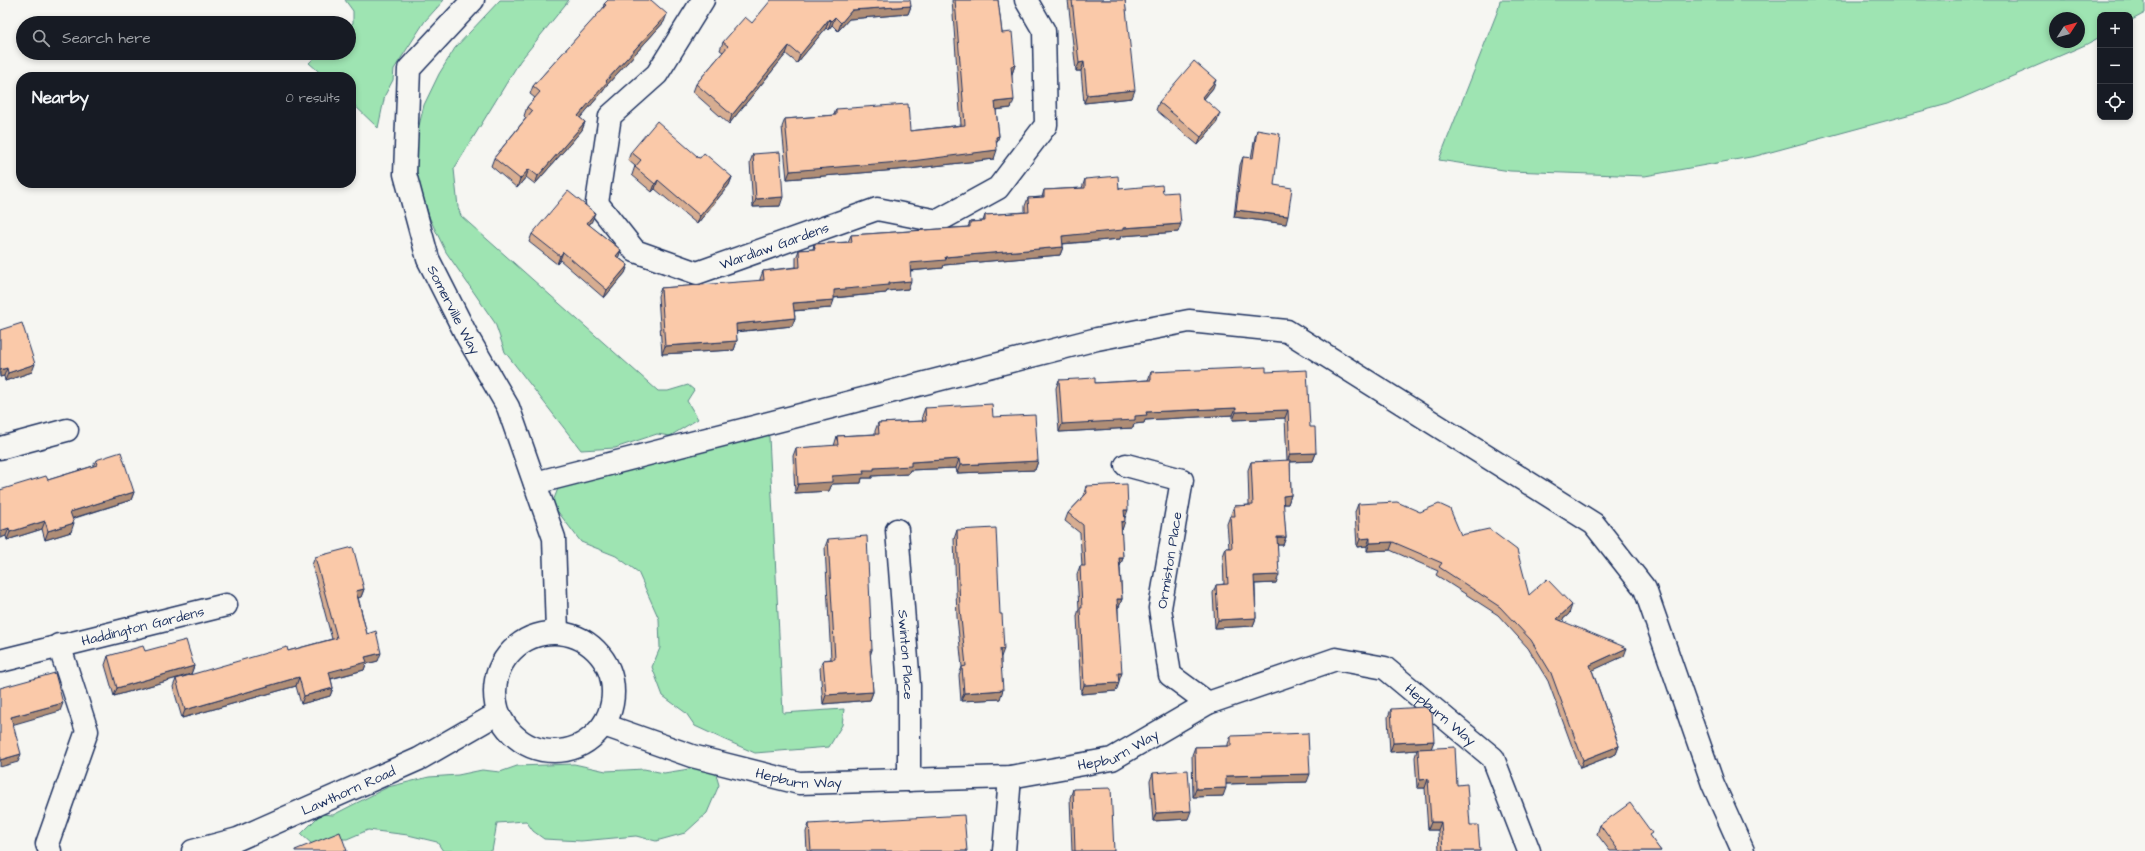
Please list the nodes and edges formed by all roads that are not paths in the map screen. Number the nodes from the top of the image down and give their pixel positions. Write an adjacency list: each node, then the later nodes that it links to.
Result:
1 (474, 0): 7 (street, Somerville Way)
2 (703, 0): 3 (street, Wardlaw Gardens)
3 (1026, 0)
4 (67, 430): 5 (street)
5 (0, 448)
6 (1126, 465): 13 (street, Ormiston Place)
7 (535, 483): 10 (street, Somerville Way); 23 (street)
8 (897, 530): 17 (street, Swinton Place)
9 (226, 605): 11 (street, Haddington Gardens)
10 (557, 632): 14 (street); 15 (street)
11 (59, 645): 12 (street, Haddington Gardens); 19 (street)
12 (0, 661)
13 (1208, 703): 16 (street, Hepburn Way); 22 (street, Hepburn Way)
14 (498, 714): 15 (street); 18 (street, Lawthorn Road)
15 (604, 725): 17 (street, Hepburn Way)
16 (1010, 777): 17 (street, Hepburn Way); 21 (street)
17 (909, 780)
18 (240, 845): 20 (street, Lawthorn Road)
19 (50, 851)
20 (193, 851)
21 (1004, 851)
22 (1529, 851)
23 (1743, 851)

